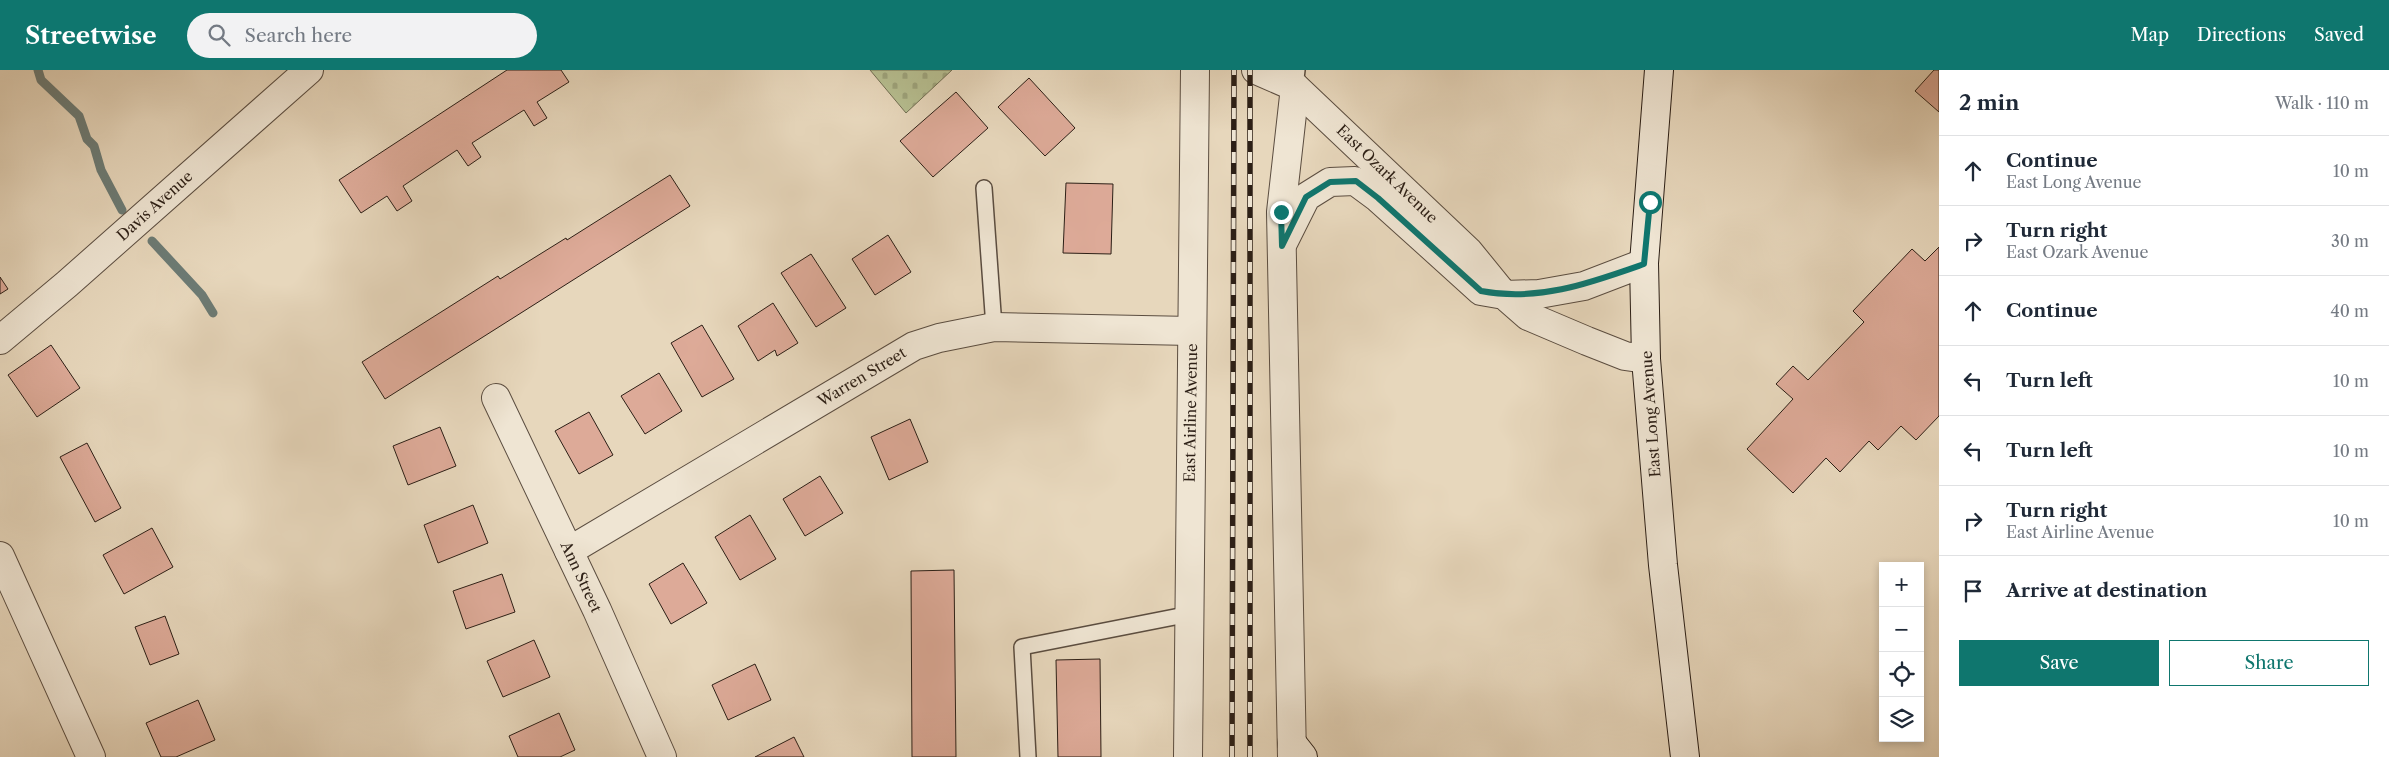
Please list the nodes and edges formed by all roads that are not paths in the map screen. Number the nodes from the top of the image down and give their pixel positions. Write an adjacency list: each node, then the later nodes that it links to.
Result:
1 (309, 70): 12 (street, Davis Avenue)
2 (1195, 70): 11 (street, East Airline Avenue)
3 (1256, 70): 5 (street, East Ozark Avenue)
4 (1659, 70): 8 (street, East Long Avenue)
5 (1296, 79): 7 (street); 9 (street, East Ozark Avenue)
6 (984, 188): 10 (lane)
7 (1282, 246): 9 (street); 18 (street)
8 (1644, 264): 9 (street); 13 (street, East Long Avenue)
9 (1504, 295): 13 (street, East Ozark Avenue)
10 (994, 327): 11 (street, Warren Street); 15 (street, Warren Street)
11 (1192, 331): 17 (street, East Airline Avenue)
12 (0, 340)
13 (1646, 358): 23 (street, East Long Avenue)
14 (496, 398): 15 (street, Ann Street)
15 (569, 551): 20 (street, Ann Street)
16 (0, 556): 19 (street)
17 (1190, 614): 21 (lane); 22 (street, East Airline Avenue)
18 (1296, 752)
19 (91, 757)
20 (662, 757)
21 (1028, 757)
22 (1188, 757)
23 (1685, 757)

